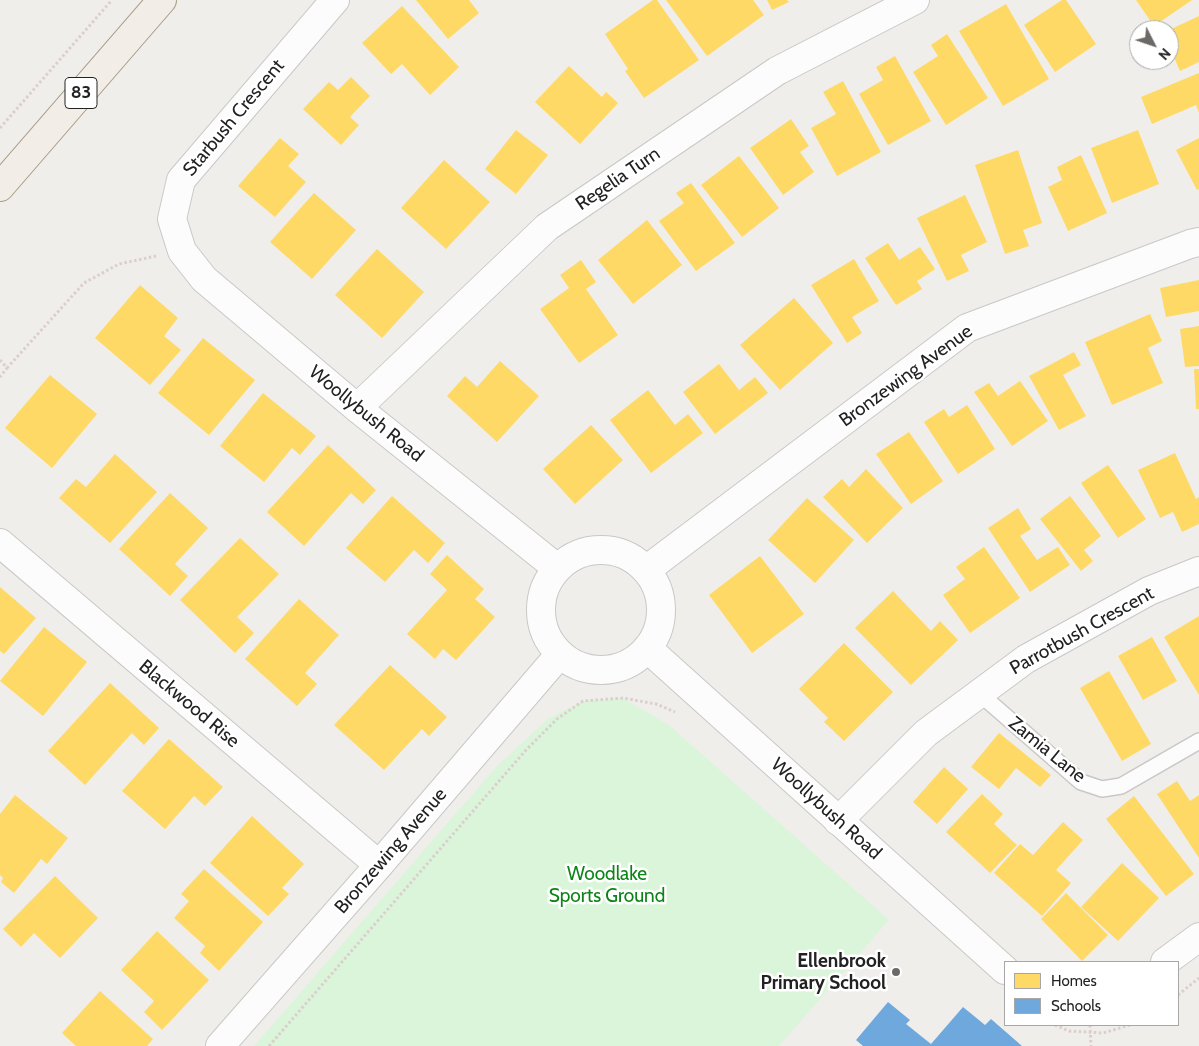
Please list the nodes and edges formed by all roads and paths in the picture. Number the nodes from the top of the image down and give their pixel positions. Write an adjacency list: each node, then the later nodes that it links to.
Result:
1 (112, 0): 5 (path)
2 (162, 0): 6 (main road, 83)
3 (335, 0): 8 (street, Starbush Crescent)
4 (915, 0): 12 (street, Regelia Turn)
5 (0, 128)
6 (0, 187)
7 (1199, 242): 15 (street, Bronzewing Avenue)
8 (182, 251): 10 (path); 12 (street, Woollybush Road)
9 (0, 360): 10 (path)
10 (8, 368): 11 (path)
11 (0, 377)
12 (357, 408): 14 (street, Woollybush Road)
13 (0, 543): 23 (street, Blackwood Rise)
14 (558, 568): 15 (street); 18 (street)
15 (646, 570): 17 (street)
16 (1199, 571): 19 (street, Parrotbush Crescent)
17 (647, 648): 18 (street); 22 (street, Woollybush Road)
18 (560, 654): 23 (street, Bronzewing Avenue)
19 (979, 693): 21 (lane, Zamia Lane); 22 (street, Parrotbush Crescent)
20 (680, 714): 34 (path)
21 (1199, 741)
22 (838, 821): 26 (street, Woollybush Road)
23 (379, 865): 33 (street, Bronzewing Avenue)
24 (1199, 937): 25 (street)
25 (1166, 961)
26 (1004, 969)
27 (1199, 978): 28 (path)
28 (1179, 994)
29 (1057, 1026): 32 (path)
30 (1090, 1026): 32 (path)
31 (1127, 1026): 32 (path)
32 (1090, 1032): 35 (path)
33 (220, 1046)
34 (270, 1046)
35 (1091, 1046)

